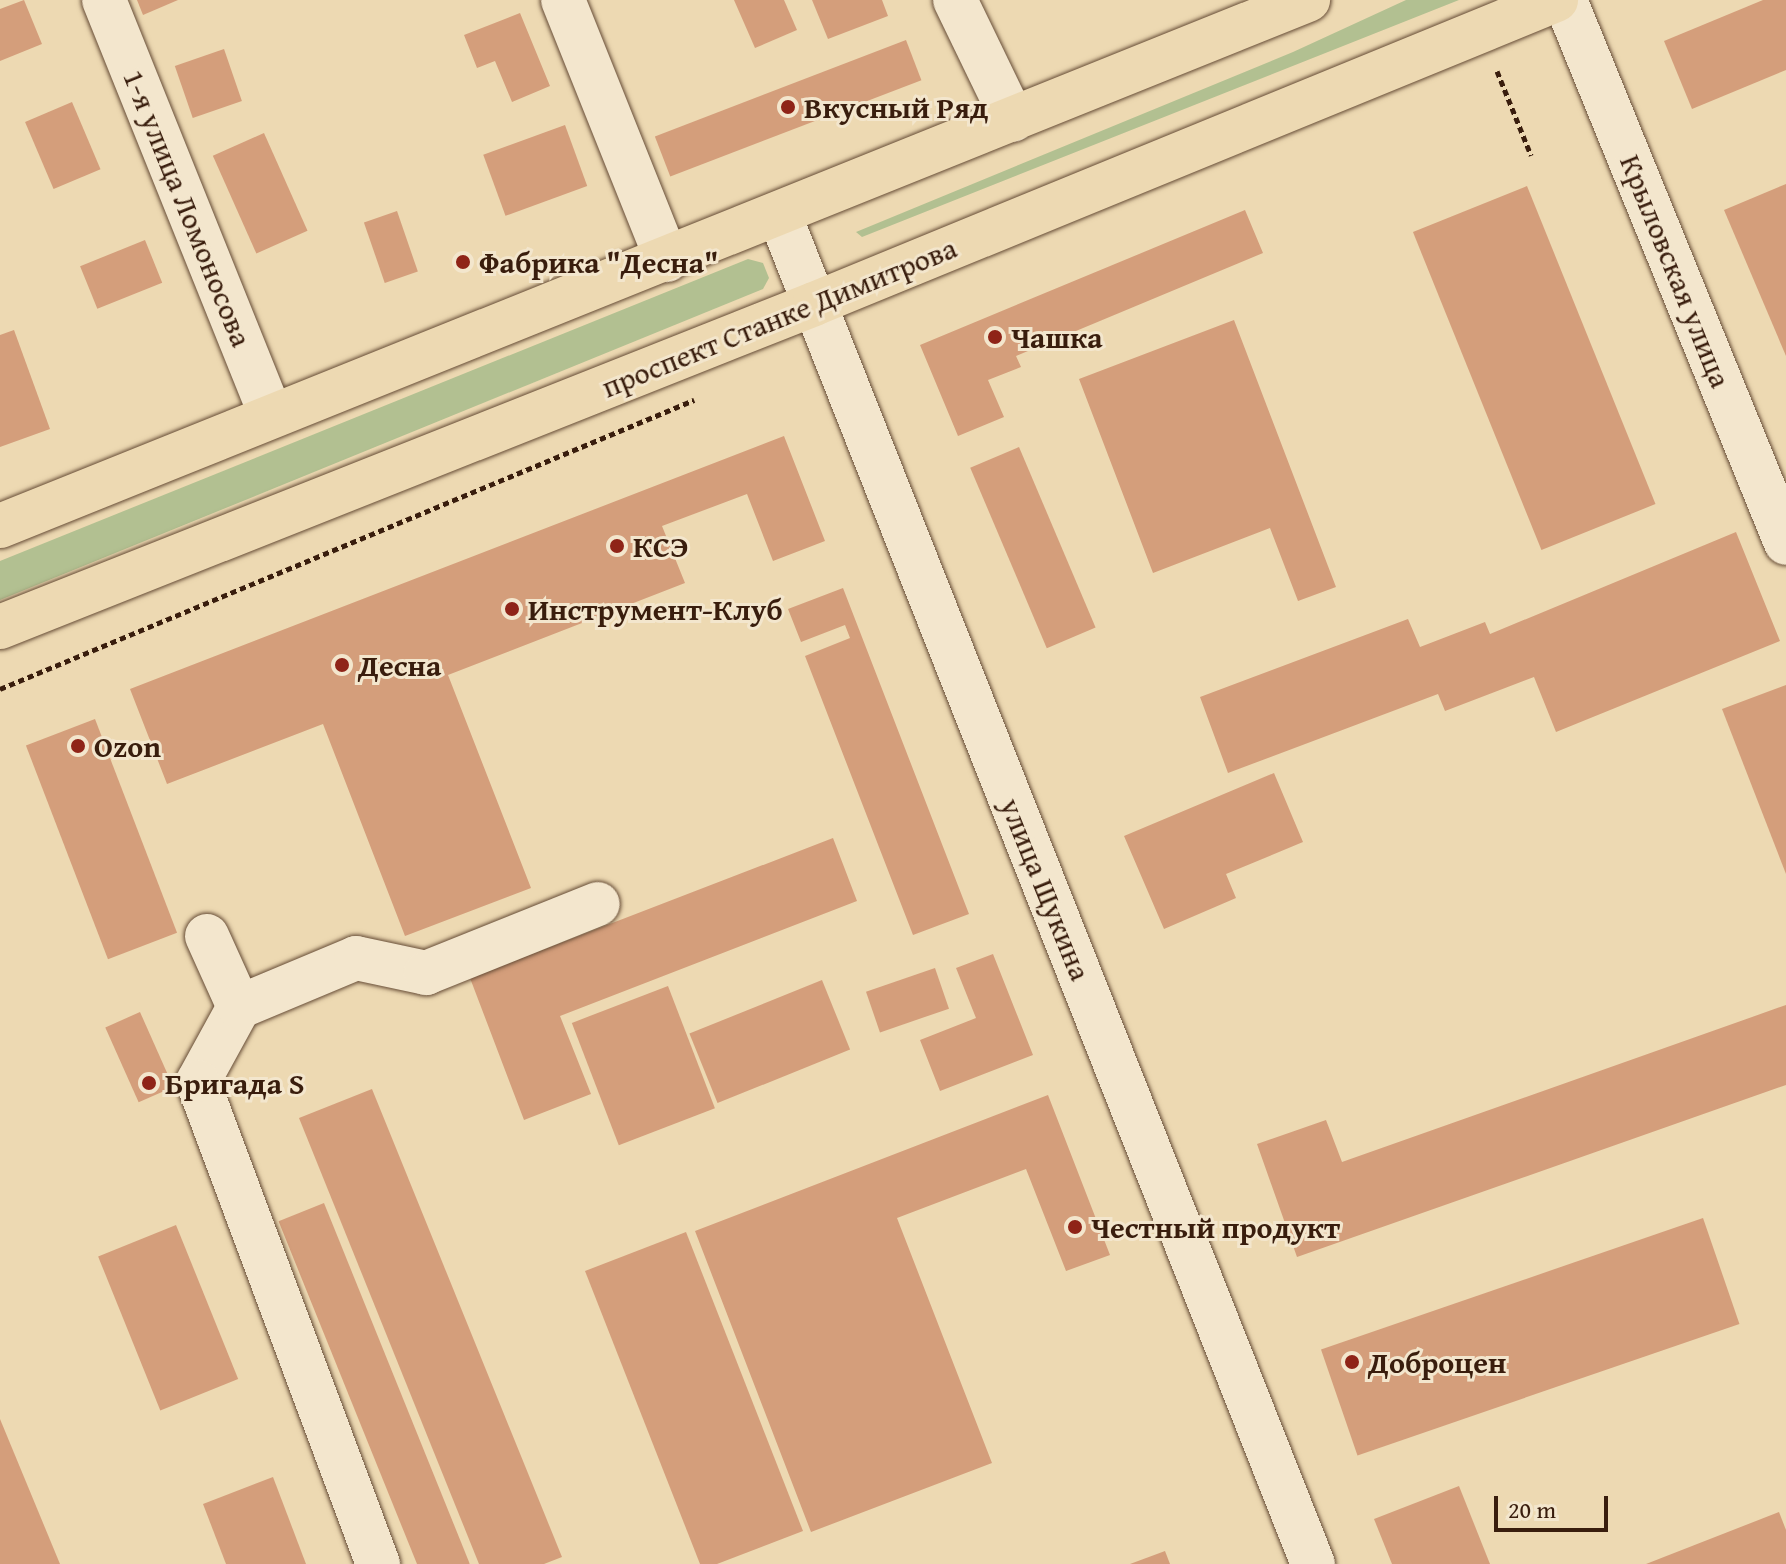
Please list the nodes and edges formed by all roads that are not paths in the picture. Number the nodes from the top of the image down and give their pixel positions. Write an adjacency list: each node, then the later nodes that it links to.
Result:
1 (104, 0): 11 (street, 1-я улица Ломоносова)
2 (563, 0): 9 (street)
3 (955, 0): 7 (street)
4 (1308, 0): 7 (main road)
5 (1556, 0): 10 (main road, проспект Станке Димитрова)
6 (1565, 0): 13 (street, Крыловская улица)
7 (1013, 120): 8 (main road)
8 (779, 214): 9 (main road); 10 (street, улица Щукина)
9 (667, 260): 11 (main road)
10 (814, 304): 14 (main road, проспект Станке Димитрова); 19 (street, улица Щукина)
11 (271, 415): 12 (main road)
12 (0, 526)
13 (1786, 543)
14 (0, 627)
15 (598, 904): 17 (street)
16 (207, 936): 17 (street)
17 (239, 1007): 18 (street)
18 (378, 1564)
19 (1313, 1564)

